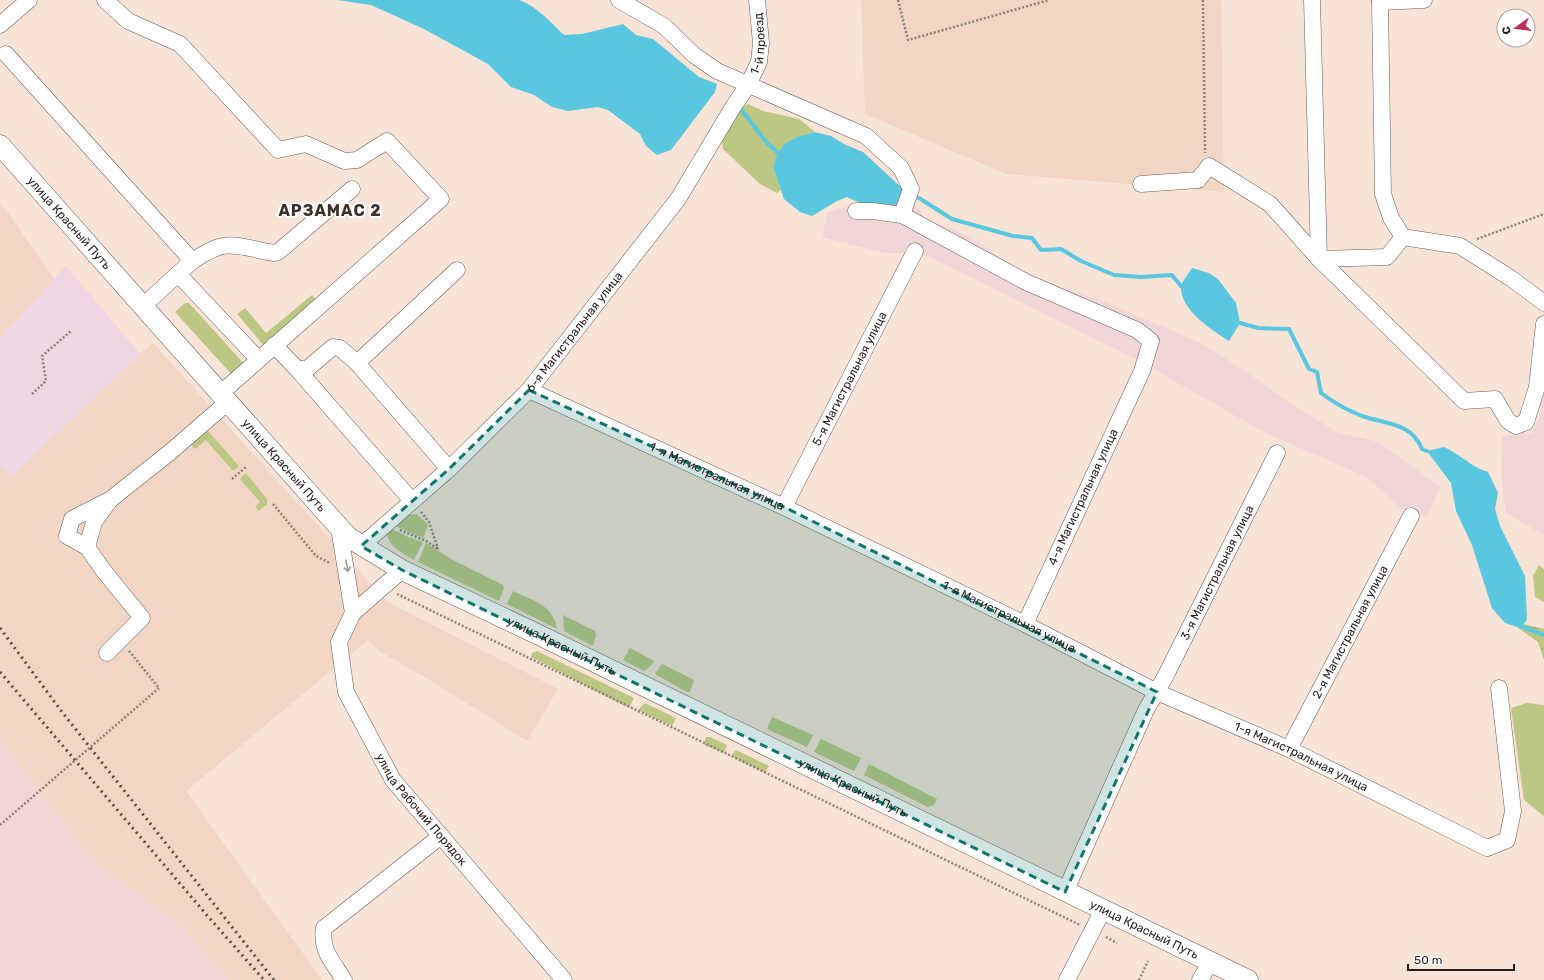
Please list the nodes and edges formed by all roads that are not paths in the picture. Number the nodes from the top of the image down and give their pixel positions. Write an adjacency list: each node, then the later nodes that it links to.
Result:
1 (29, 0): 8 (street)
2 (105, 0): 24 (street)
3 (619, 0): 10 (street)
4 (757, 0): 10 (street, 1-й проезд)
5 (1312, 0): 18 (street)
6 (1424, 0): 7 (street)
7 (1380, 1): 16 (street)
8 (0, 25)
9 (6, 54): 19 (street)
10 (748, 85): 15 (street); 29 (street, 6-я Магистральная улица)
11 (0, 145): 22 (main road, улица Красный Путь)
12 (1141, 184): 18 (street)
13 (352, 189): 19 (street)
14 (856, 211): 15 (street)
15 (902, 215): 42 (street, 4-я Магистральная улица)
16 (1403, 237): 18 (street); 21 (street)
17 (915, 251): 35 (street, 5-я Магистральная улица)
18 (1319, 259): 28 (street)
19 (184, 268): 22 (street); 25 (street)
20 (457, 270): 26 (street)
21 (1544, 303)
22 (143, 306): 30 (main road, улица Красный Путь)
23 (1544, 324): 28 (street)
24 (274, 345): 25 (street); 27 (street)
25 (258, 359): 30 (street)
26 (357, 363): 27 (street); 32 (street)
27 (297, 369): 34 (street)
28 (1540, 383)
29 (529, 390): 32 (street, 6-я Магистральная улица); 35 (street, 1-я Магистральная улица)
30 (224, 397): 33 (street); 37 (main road, улица Красный Путь)
31 (1277, 453): 45 (street, 3-я Магистральная улица)
32 (449, 469): 34 (street, 6-я Магистральная улица)
33 (111, 499): 39 (street); 39 (street)
34 (412, 501): 38 (street, 6-я Магистральная улица)
35 (784, 507): 42 (street, 1-я Магистральная улица)
36 (1411, 516): 46 (street, 2-я Магистральная улица)
37 (339, 528): 38 (main road, улица Красный Путь); 41 (street, one-way to 41)
38 (361, 546): 40 (main road, улица Красный Путь)
39 (88, 547): 43 (street)
40 (402, 570): 41 (street, улица Рабочий Порядок); 48 (main road, улица Красный Путь)
41 (353, 613): 47 (street, улица Рабочий Порядок)
42 (1024, 624): 45 (street, 1-я Магистральная улица)
43 (107, 653)
44 (1499, 688): 46 (street, 1-я Магистральная улица)
45 (1157, 692): 46 (street, 1-я Магистральная улица); 48 (street, 3-я Магистральная улица)
46 (1289, 749)
47 (441, 836): 51 (street); 52 (street, улица Рабочий Порядок)
48 (1065, 892): 49 (main road, улица Красный Путь)
49 (1103, 910): 50 (main road, улица Красный Путь); 53 (street)
50 (1211, 961): 54 (street); 55 (main road, улица Красный Путь)
51 (344, 980)
52 (564, 980)
53 (1067, 980)
54 (1200, 980)
55 (1248, 980)

